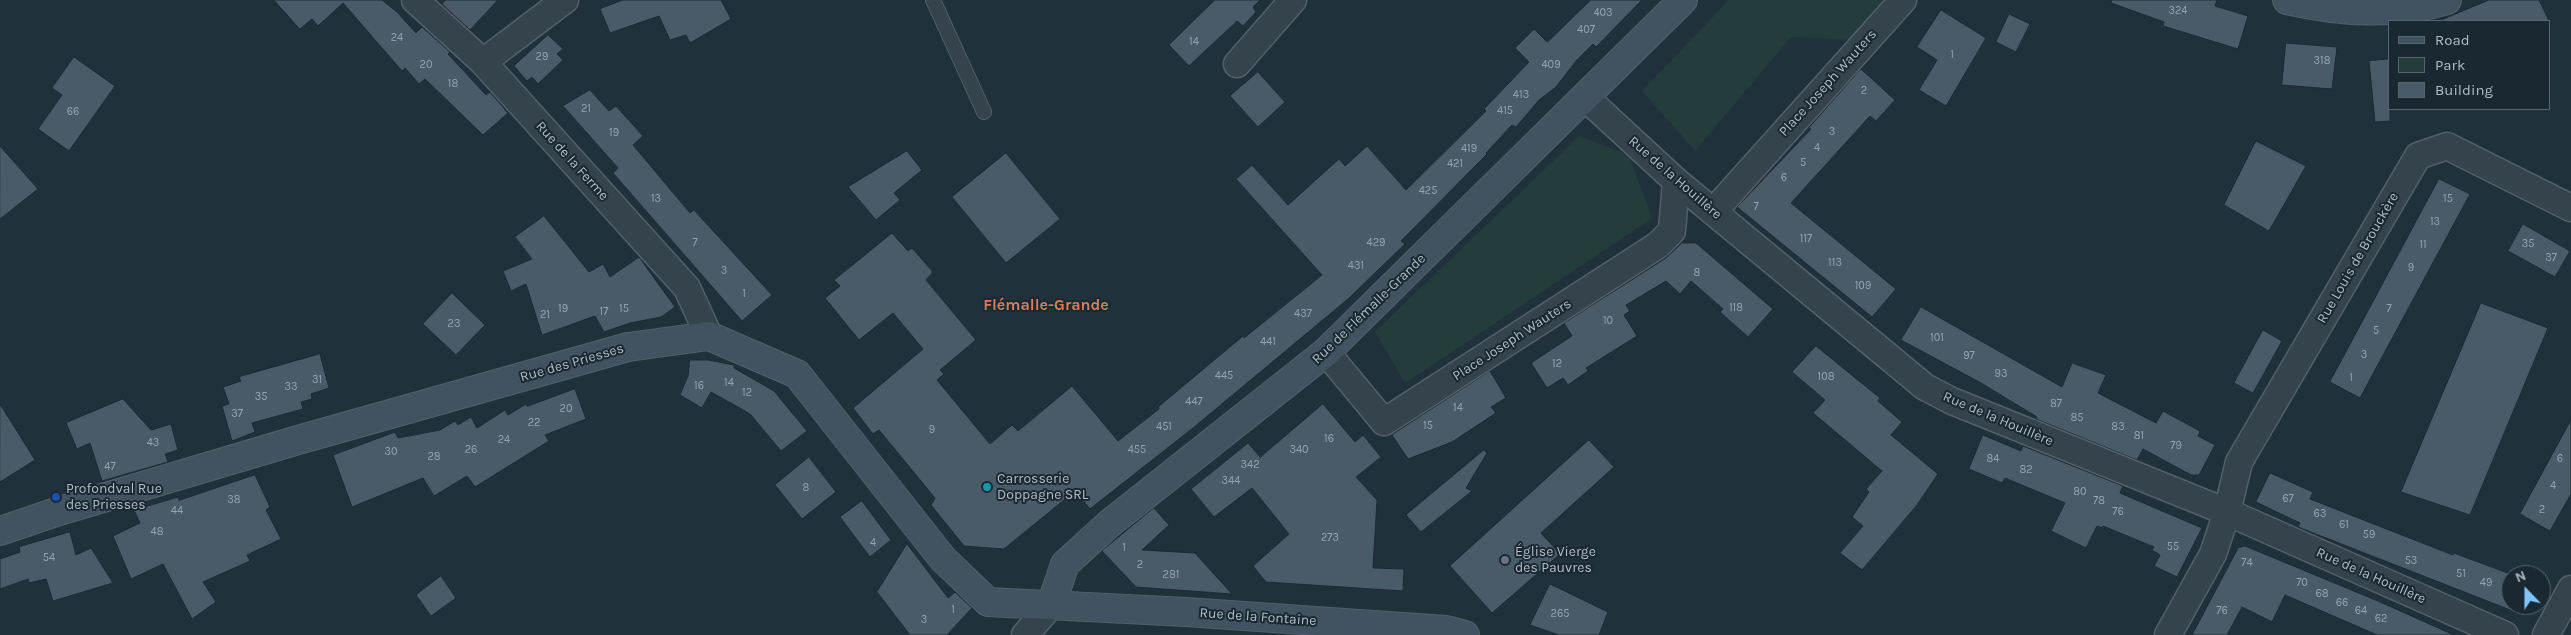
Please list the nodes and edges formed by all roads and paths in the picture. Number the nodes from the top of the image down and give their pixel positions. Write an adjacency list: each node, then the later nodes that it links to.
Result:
1 (415, 0): 9 (street, Rue de la Ferme)
2 (565, 0): 9 (street)
3 (933, 0): 12 (lane)
4 (1293, 0): 10 (street)
5 (1683, 0): 11 (street, Rue de Flémalle-Grande)
6 (1903, 0): 15 (street, Place Joseph Wauters)
7 (2287, 0): 8 (street)
8 (2447, 0)
9 (483, 62): 16 (street, Rue de la Ferme)
10 (1237, 64)
11 (1586, 98): 13 (street, Rue de la Houillère); 17 (street, Rue de Flémalle-Grande)
12 (984, 112)
13 (1676, 181): 15 (street, Rue de la Houillère); 17 (street, Place Joseph Wauters)
14 (2569, 202): 18 (street, Rue Louis de Brouckère)
15 (1713, 212): 18 (street, Rue de la Houillère)
16 (709, 336): 19 (street, Rue des Priesses); 21 (street)
17 (1326, 352): 21 (street, Rue de Flémalle-Grande)
18 (2227, 512): 22 (street, Rue de la Houillère); 25 (street, Rue Louis de Brouckère)
19 (0, 532)
20 (2571, 589): 27 (street)
21 (1051, 605): 23 (street); 24 (street, Rue de la Fontaine)
22 (2479, 630): 26 (street, Rue de la Houillère)
23 (1024, 635)
24 (1465, 635)
25 (2168, 635)
26 (2505, 635)
27 (2546, 635)

